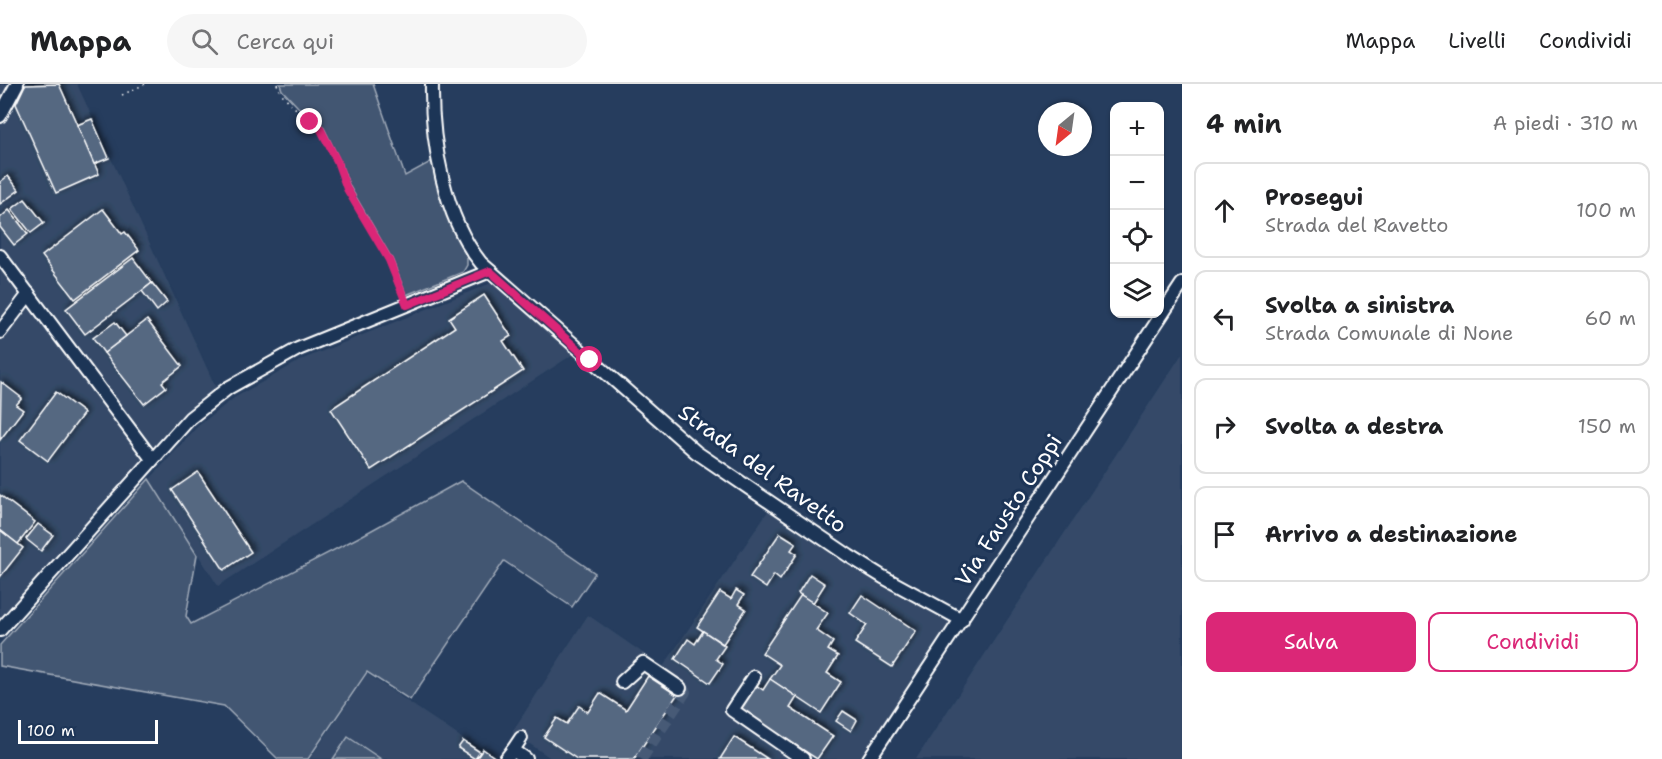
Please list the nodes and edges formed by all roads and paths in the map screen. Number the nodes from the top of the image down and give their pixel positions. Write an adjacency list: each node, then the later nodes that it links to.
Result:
1 (17, 84): 6 (street)
2 (145, 84): 5 (path)
3 (277, 84): 11 (path)
4 (432, 84): 8 (street, Strada del Ravetto)
5 (122, 95)
6 (0, 116)
7 (0, 256): 10 (street)
8 (490, 271): 11 (street); 14 (street, Strada del Ravetto)
9 (1182, 284): 14 (street, Via Fausto Coppi)
10 (29, 294): 12 (street); 13 (street)
11 (407, 305): 13 (street)
12 (0, 332)
13 (152, 459): 15 (street)
14 (962, 620): 23 (street, Via Fausto Coppi)
15 (0, 630)
16 (754, 677): 22 (street)
17 (622, 682): 18 (street)
18 (680, 688)
19 (521, 738): 20 (street)
20 (509, 755): 21 (street)
21 (526, 759)
22 (802, 759)
23 (869, 759)

